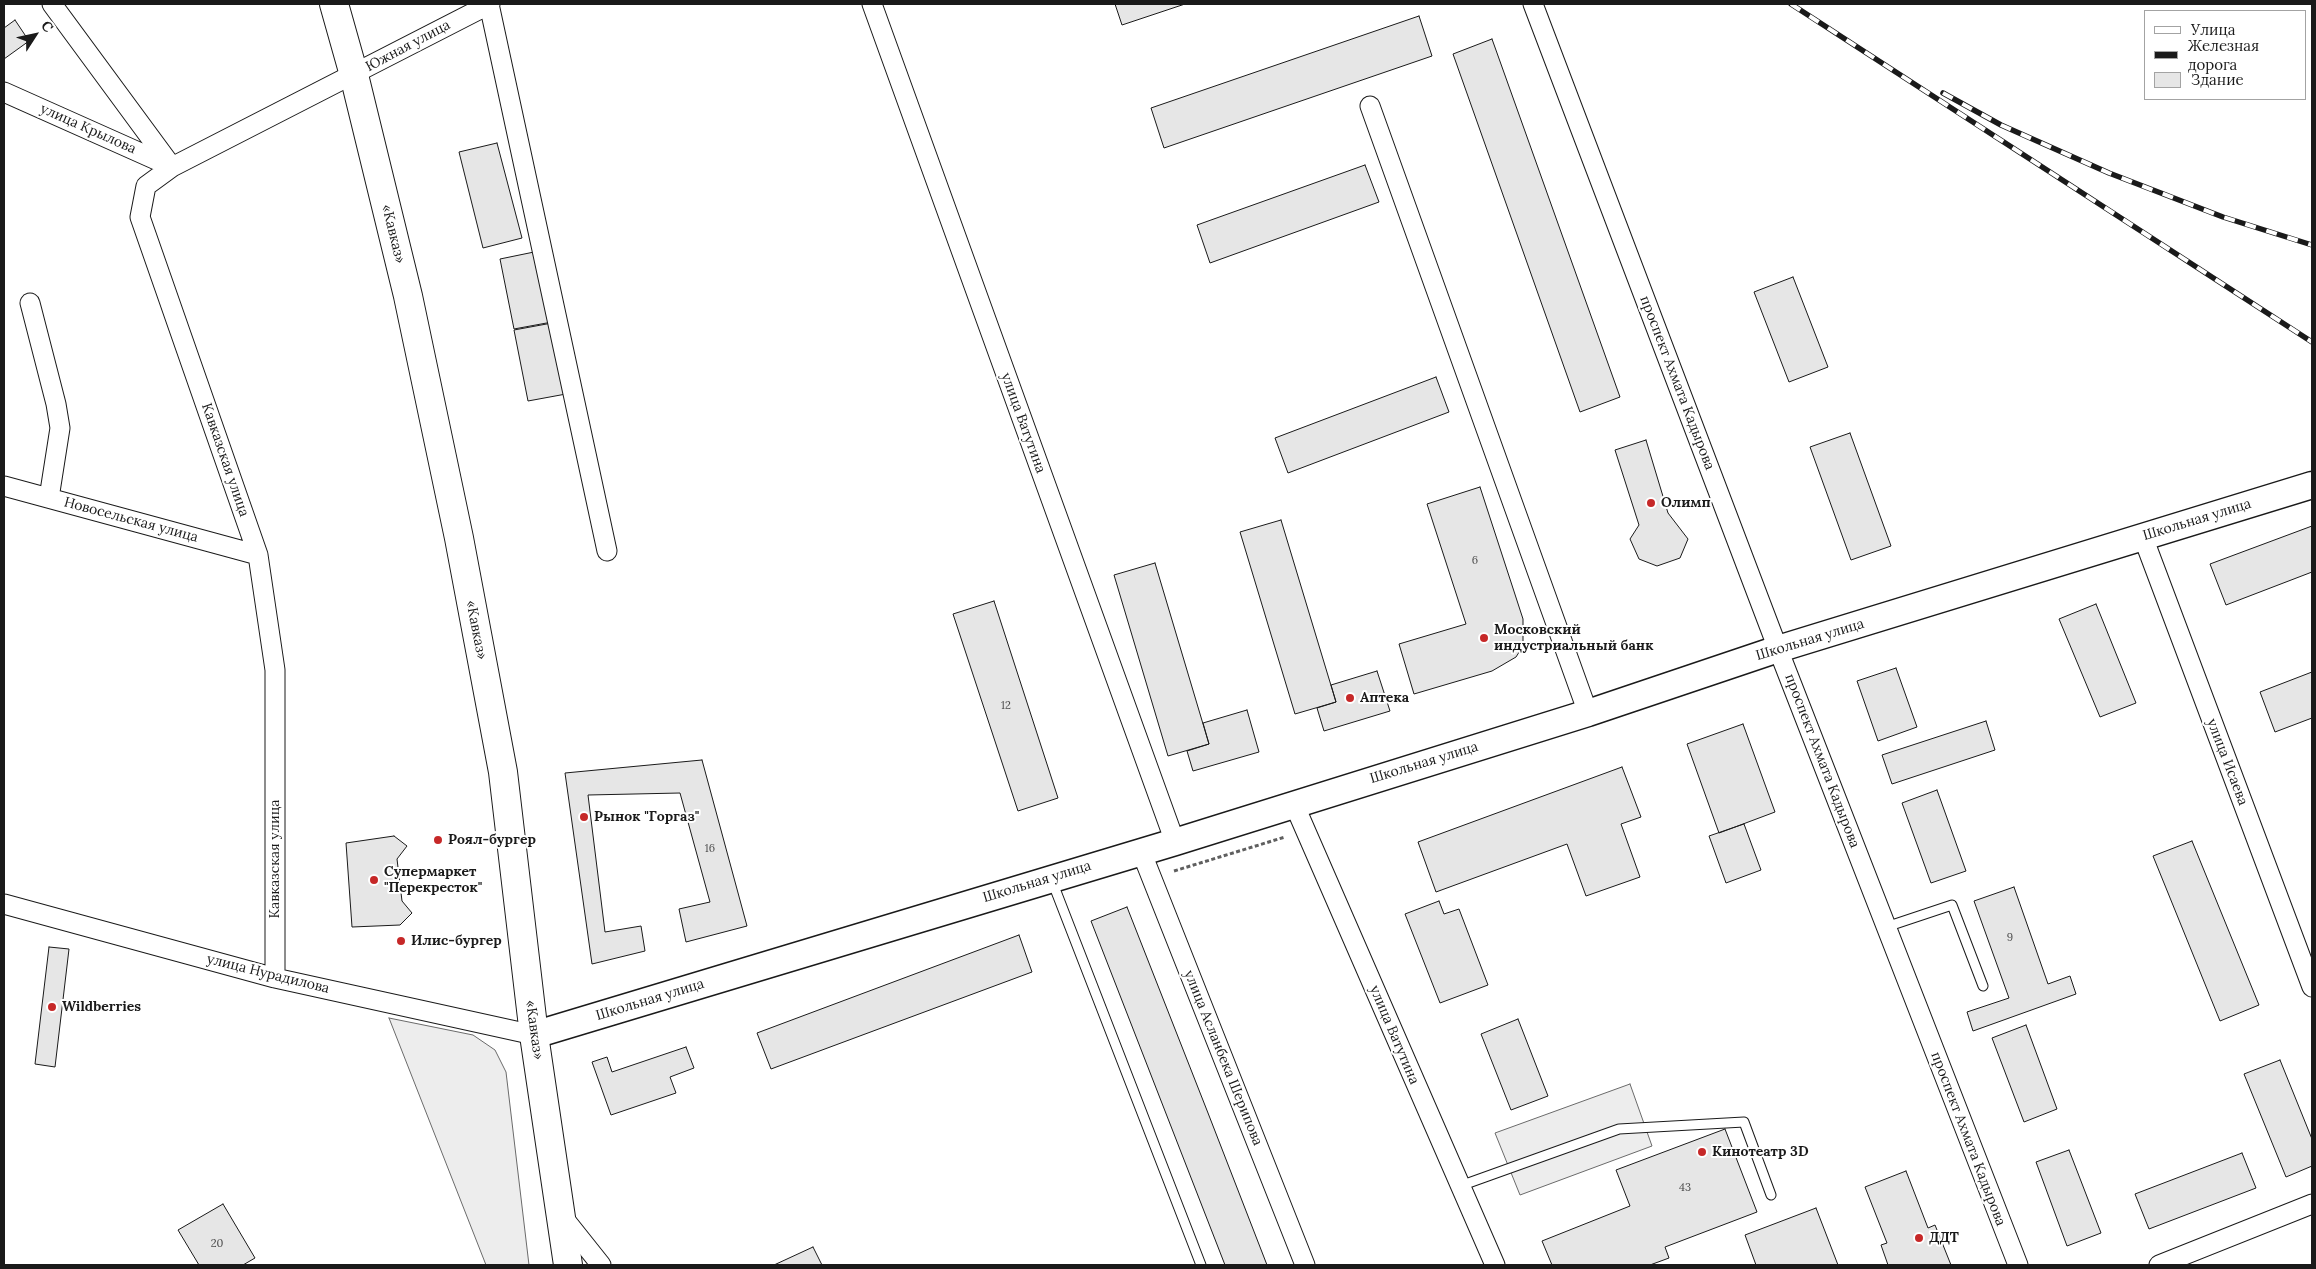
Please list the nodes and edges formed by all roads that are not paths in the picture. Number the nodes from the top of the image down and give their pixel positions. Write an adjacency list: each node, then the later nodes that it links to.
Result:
1 (52, 4): 9 (street)
2 (334, 4): 6 (main road, «Кавказ»)
3 (489, 4): 6 (street, Южная улица); 15 (street)
4 (872, 4): 20 (street, улица Ватутина)
5 (1533, 4): 17 (street, проспект Ахмата Кадырова)
6 (354, 75): 9 (street, Южная улица); 28 (main road, «Кавказ»)
7 (4, 92): 9 (street, улица Крылова)
8 (1370, 106): 18 (street)
9 (172, 167): 16 (street, Кавказская улица)
10 (30, 303): 13 (street)
11 (2312, 485): 14 (street, Школьная улица)
12 (4, 486): 13 (street, Новосельская улица)
13 (48, 498): 16 (street, Новосельская улица)
14 (2143, 537): 17 (street, Школьная улица); 27 (street, улица Исаева)
15 (607, 551)
16 (258, 555): 25 (street, Кавказская улица)
17 (1778, 649): 18 (street, Школьная улица); 24 (street, проспект Ахмата Кадырова)
18 (1588, 712): 19 (street, Школьная улица)
19 (1294, 804): 20 (street, Школьная улица); 29 (street, улица Ватутина)
20 (1175, 842): 21 (street, Школьная улица)
21 (1140, 851): 22 (street, Школьная улица); 36 (street, улица Асланбека Шерипова)
22 (1051, 878): 28 (street, Школьная улица); 35 (lane)
23 (4, 904): 25 (street, улица Нурадилова)
24 (1886, 927): 26 (lane); 38 (street, проспект Ахмата Кадырова)
25 (275, 978): 28 (street, улица Нурадилова)
26 (1983, 986)
27 (2312, 987)
28 (534, 1035): 32 (main road, «Кавказ»)
29 (1460, 1186): 30 (lane); 37 (street, улица Ватутина)
30 (1771, 1195)
31 (2312, 1204): 39 (street)
32 (562, 1216): 33 (main road, «Кавказ»); 34 (street)
33 (568, 1265)
34 (601, 1265)
35 (1201, 1265)
36 (1305, 1265)
37 (1494, 1265)
38 (2018, 1265)
39 (2159, 1265)

